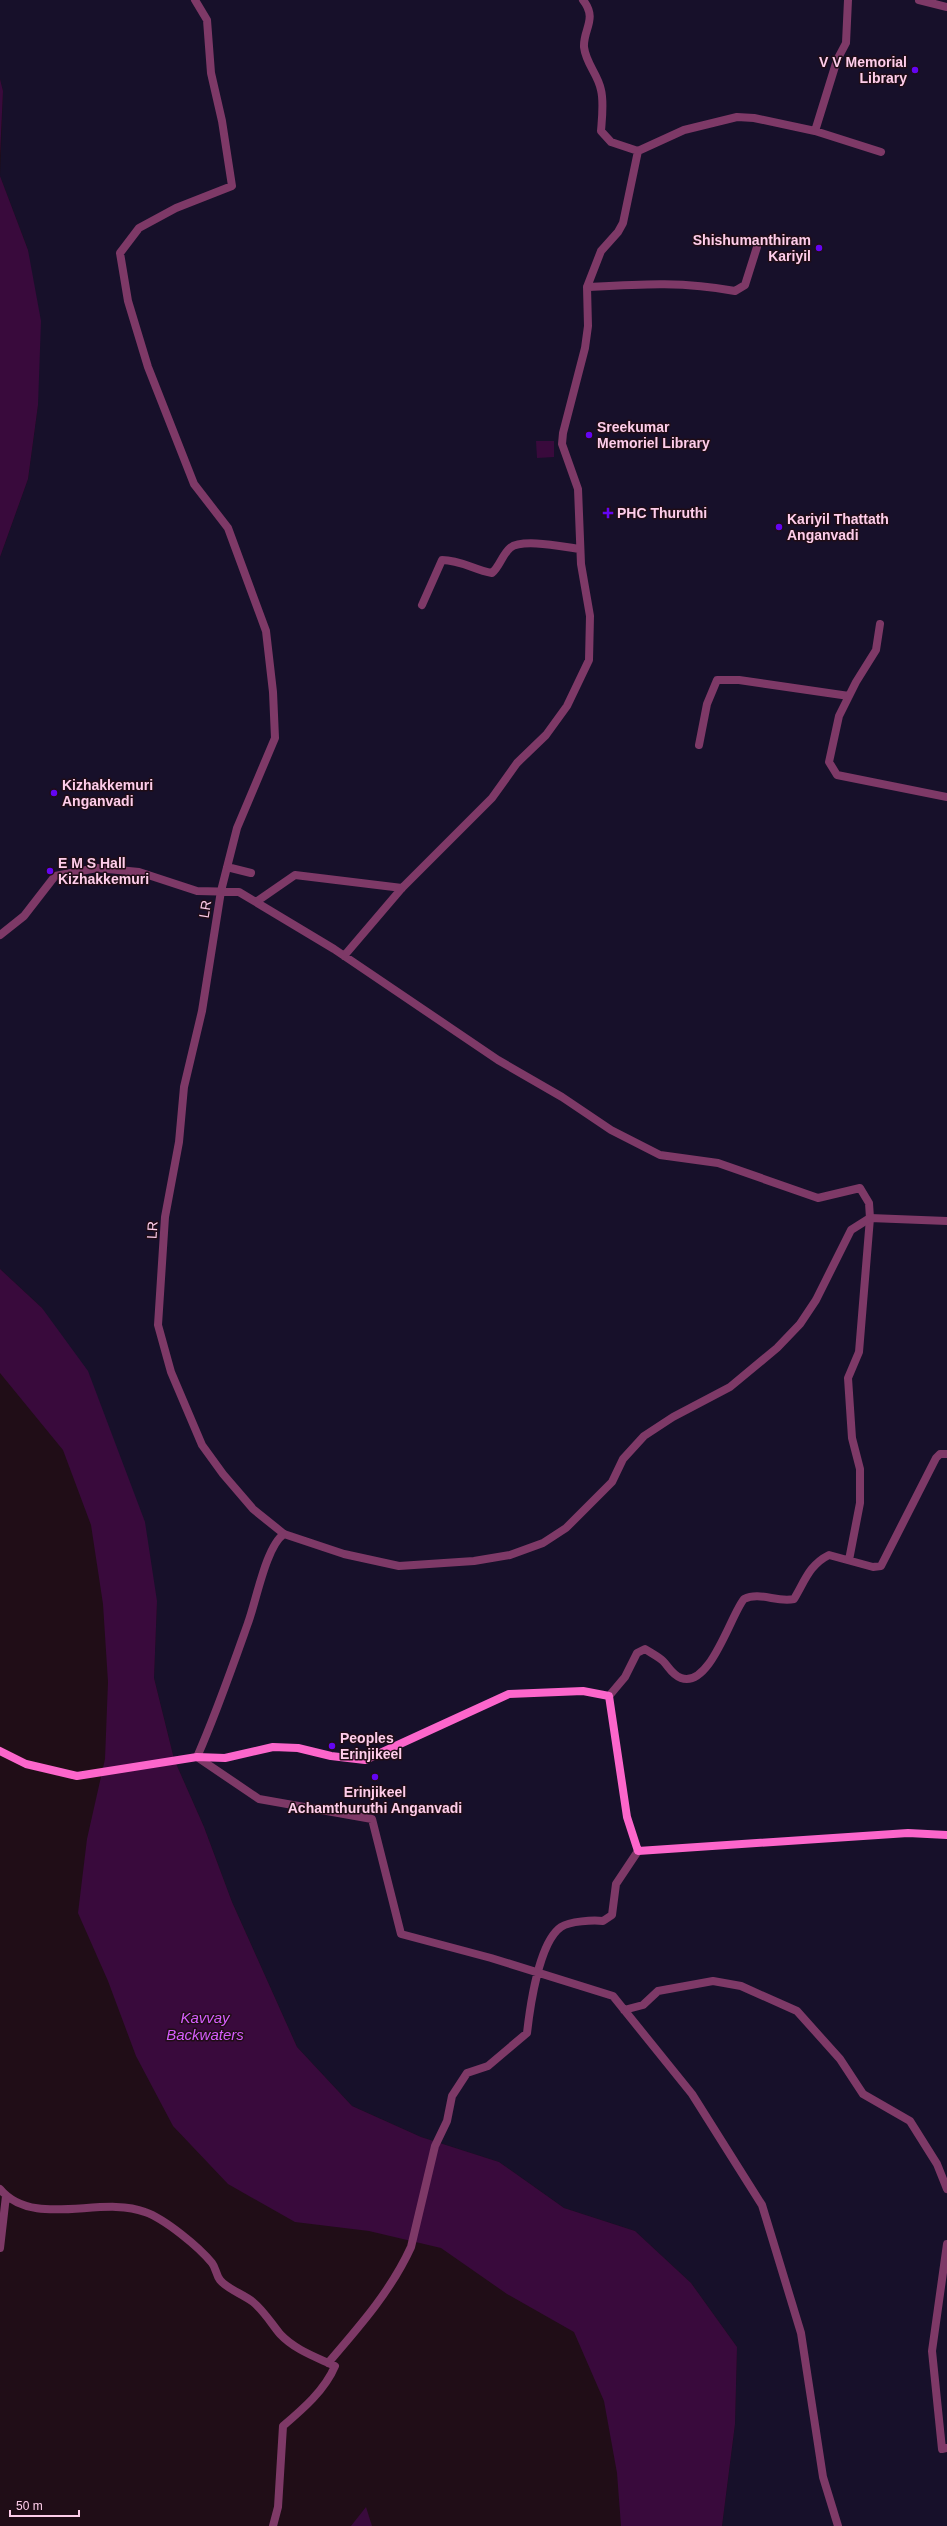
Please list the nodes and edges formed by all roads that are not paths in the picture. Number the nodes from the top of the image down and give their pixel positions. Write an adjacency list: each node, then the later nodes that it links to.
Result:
1 (195, 0): 17 (street, LR)
2 (583, 0): 7 (street)
3 (848, 0): 6 (street)
4 (919, 0): 5 (street)
5 (947, 7)
6 (815, 131): 7 (street); 8 (street)
7 (638, 151): 10 (street)
8 (881, 152)
9 (757, 247): 10 (street)
10 (587, 287): 11 (street)
11 (580, 549): 12 (street); 19 (street)
12 (422, 605)
13 (880, 624): 14 (street)
14 (849, 696): 15 (street); 16 (street)
15 (699, 745)
16 (947, 797)
17 (227, 867): 18 (street); 20 (street, LR)
18 (251, 873)
19 (402, 888): 21 (street); 23 (street)
20 (221, 891): 21 (street, LR); 22 (street, LR); 27 (street, LR)
21 (256, 902): 23 (street, LR)
22 (0, 935)
23 (344, 956): 24 (street, LR)
24 (870, 1218): 25 (street); 27 (street); 28 (street)
25 (947, 1221)
26 (947, 1454): 28 (street)
27 (284, 1534): 31 (street)
28 (849, 1560): 29 (street)
29 (609, 1696): 31 (main road); 33 (main road)
30 (0, 1751): 31 (main road)
31 (197, 1757): 34 (street)
32 (947, 1835): 33 (main road)
33 (638, 1851): 34 (street)
34 (539, 1973): 35 (street); 41 (street)
35 (624, 2010): 37 (street); 44 (street)
36 (0, 2189): 38 (street)
37 (947, 2189)
38 (6, 2196): 40 (street); 41 (street)
39 (947, 2244): 42 (street)
40 (0, 2248)
41 (328, 2363): 43 (street)
42 (947, 2448)
43 (273, 2526)
44 (838, 2526)

